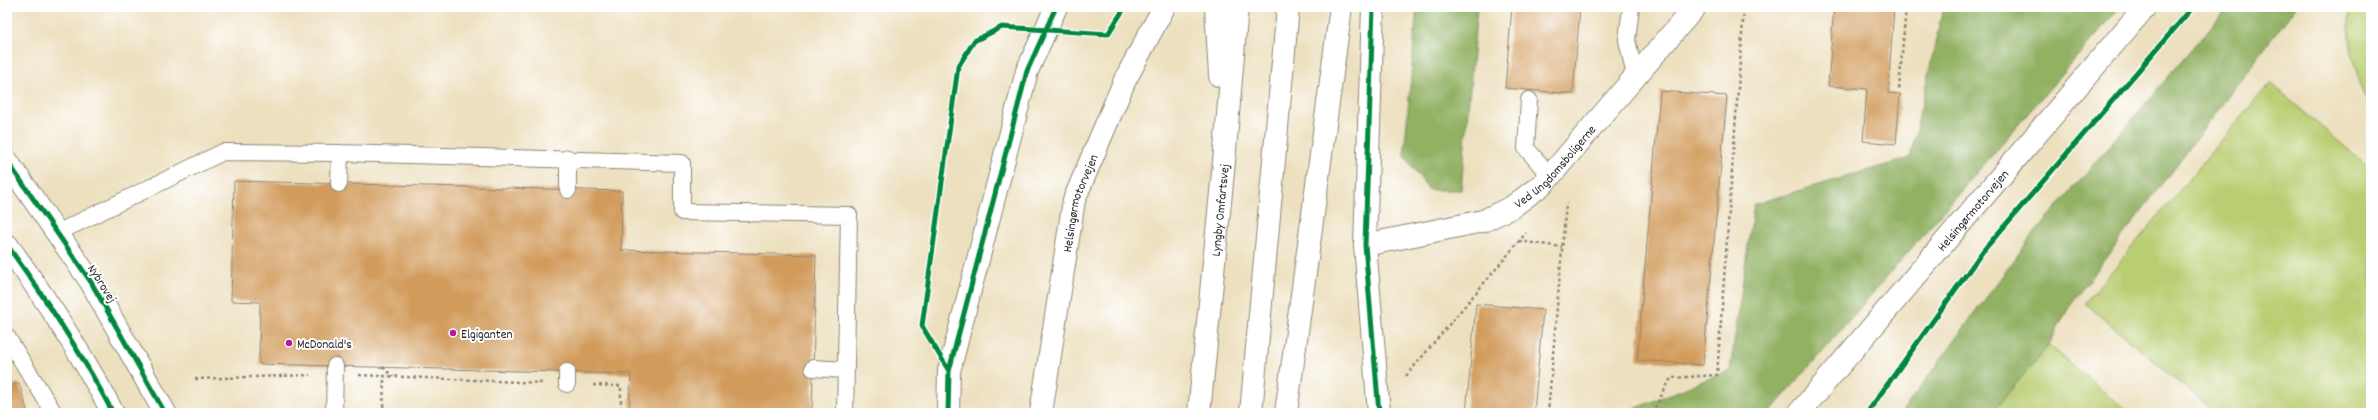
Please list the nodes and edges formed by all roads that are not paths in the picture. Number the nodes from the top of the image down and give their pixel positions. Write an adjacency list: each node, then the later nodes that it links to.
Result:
1 (1056, 7): 34 (main road)
2 (1164, 7): 28 (main road, Helsingørmotorvejen)
3 (1216, 7): 15 (main road)
4 (1237, 7): 15 (main road, Lyngby Omfartsvej)
5 (1288, 7): 36 (main road)
6 (1341, 7): 37 (main road)
7 (1373, 7): 22 (main road)
8 (1631, 7): 11 (lane)
9 (1695, 7): 11 (main road, Ved Ungdomsboligerne)
10 (2145, 7): 38 (main road, Helsingørmotorvejen)
11 (1635, 76): 17 (main road, Ved Ungdomsboligerne)
12 (1529, 100): 17 (lane)
13 (340, 153): 14 (lane); 18 (lane); 20 (lane)
14 (568, 158): 19 (lane); 26 (lane)
15 (1224, 162): 35 (main road, Lyngby Omfartsvej)
16 (9, 168): 20 (main road, Nybrovej)
17 (1550, 176): 22 (main road, Ved Ungdomsboligerne)
18 (339, 184)
19 (568, 190)
20 (57, 233): 31 (main road, Nybrovej)
21 (7, 245): 30 (main road)
22 (1365, 245): 27 (main road)
23 (7, 337): 29 (lane)
24 (813, 368): 26 (lane)
25 (335, 370): 32 (lane)
26 (846, 370): 33 (lane)
27 (1378, 405)
28 (1040, 410)
29 (54, 413)
30 (113, 413)
31 (165, 413)
32 (334, 413)
33 (845, 413)
34 (948, 413)
35 (1199, 413)
36 (1251, 413)
37 (1286, 413)
38 (1798, 413)

